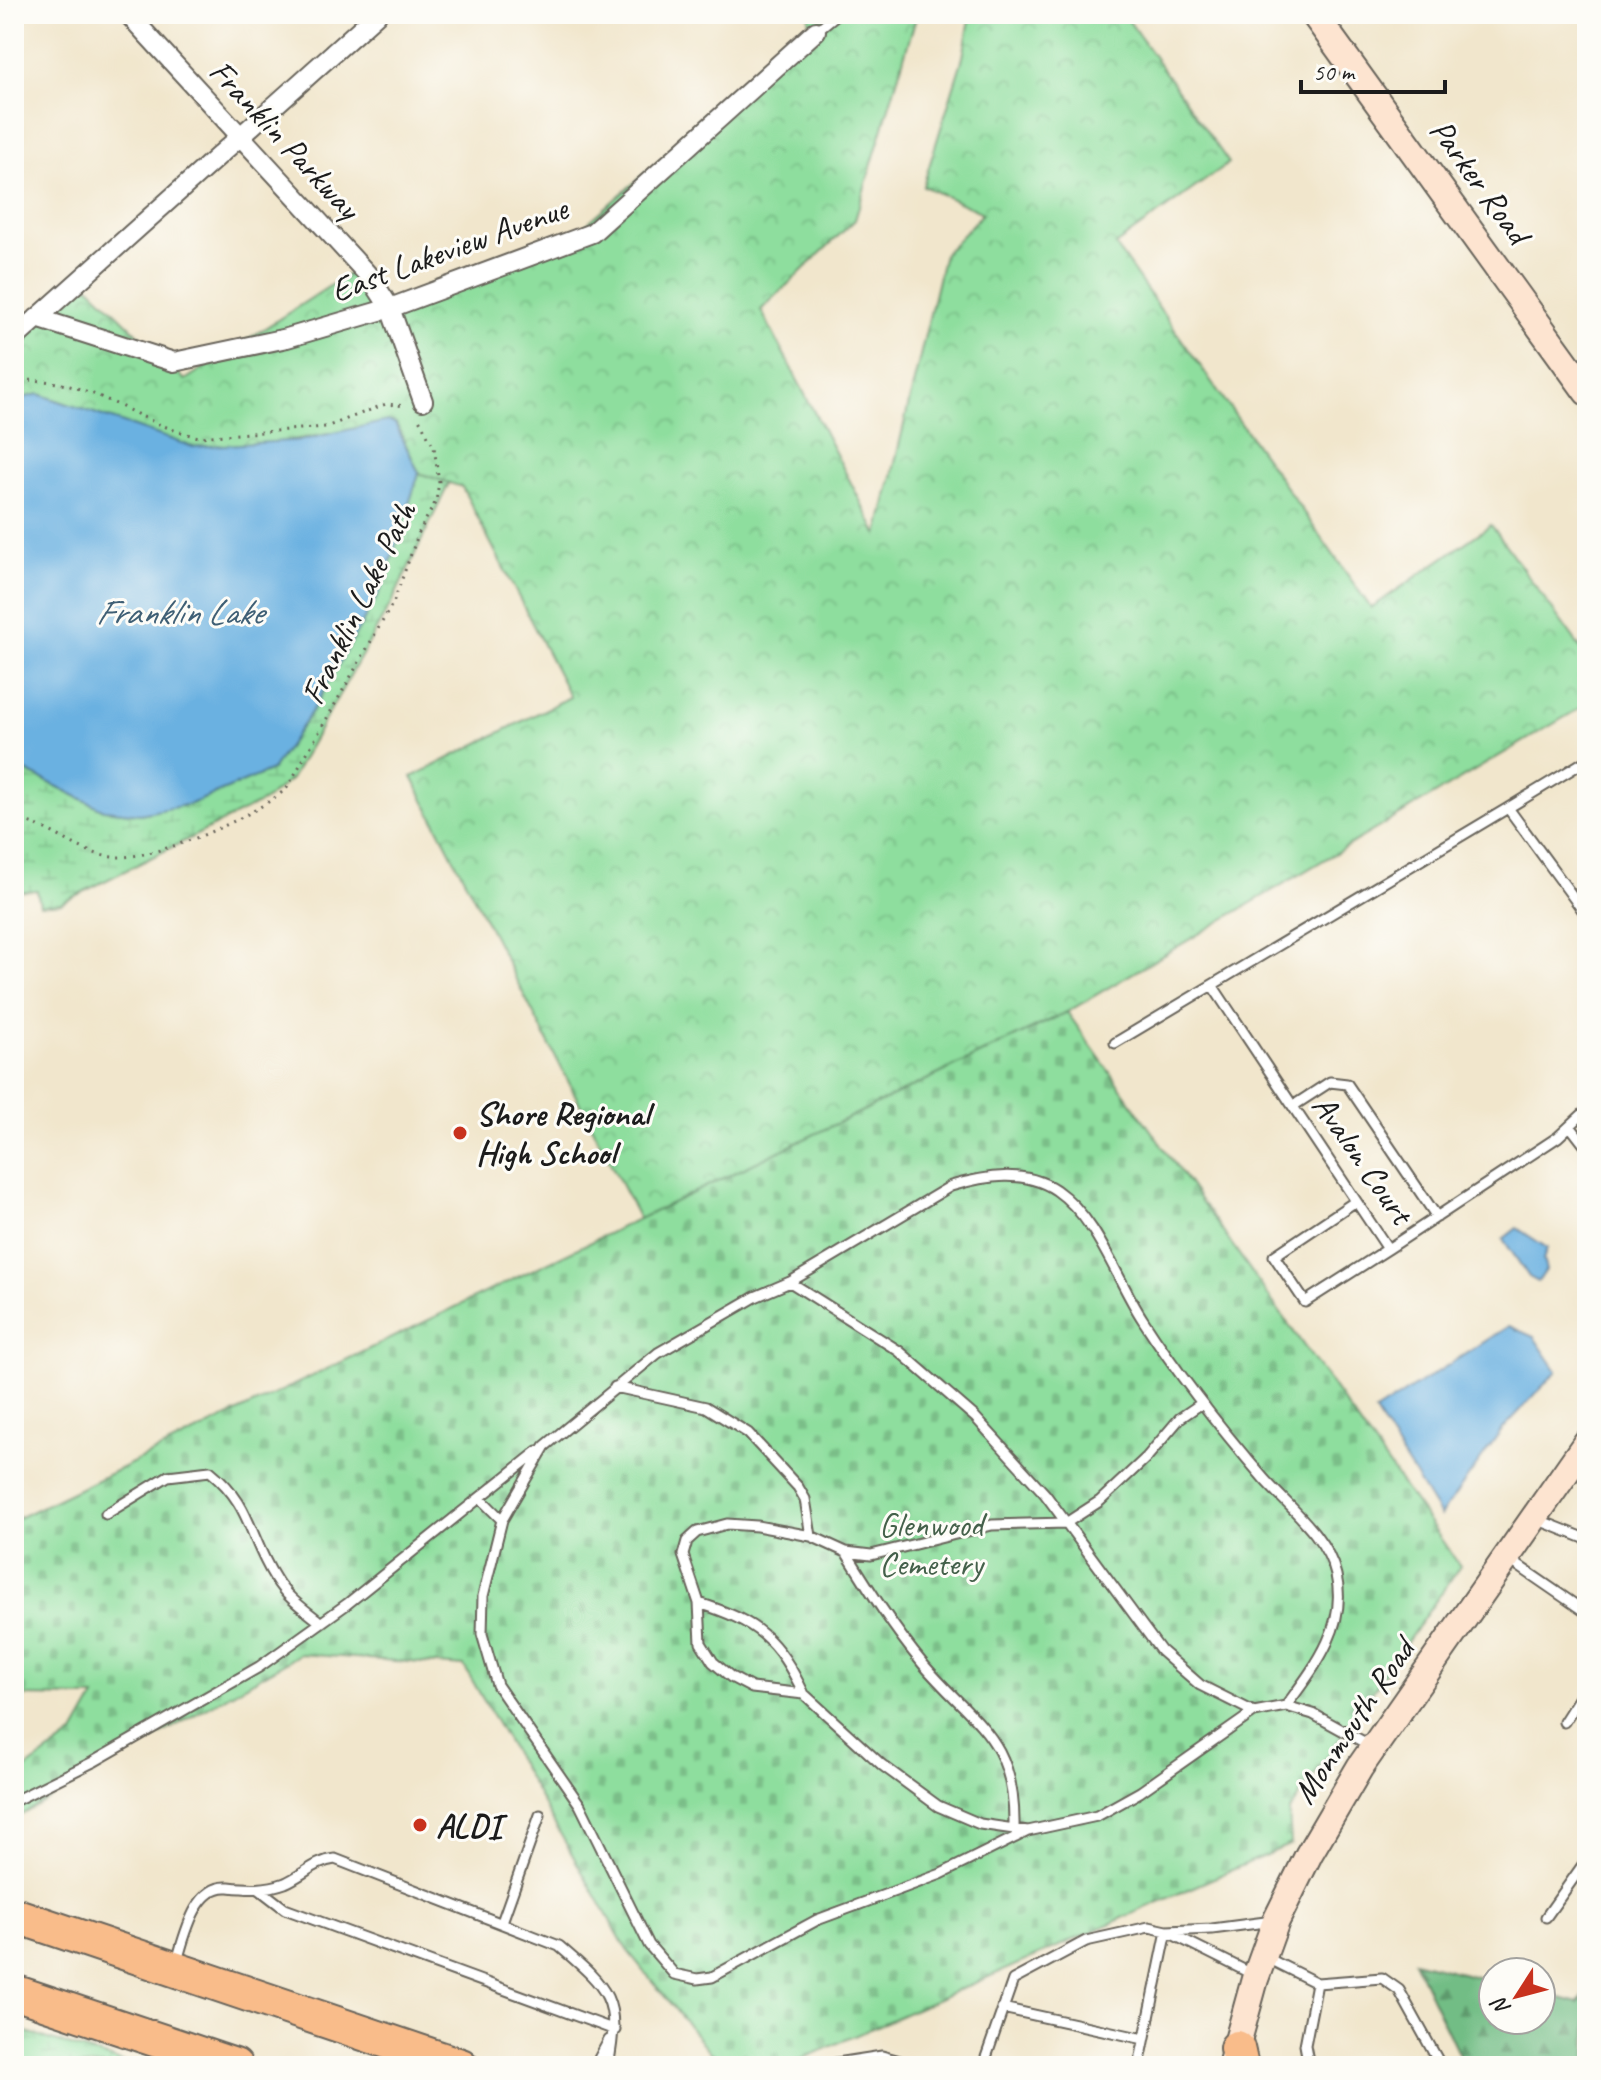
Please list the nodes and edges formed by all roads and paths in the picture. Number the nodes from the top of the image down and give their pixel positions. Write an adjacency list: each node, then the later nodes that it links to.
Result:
1 (128, 14): 6 (street, Franklin Parkway)
2 (377, 14): 6 (street)
3 (837, 14): 5 (lane)
4 (1314, 14): 11 (main road, Parker Road)
5 (816, 31): 7 (street, East Lakeview Avenue)
6 (239, 137): 7 (street, Franklin Parkway); 8 (street)
7 (390, 308): 8 (street, East Lakeview Avenue); 12 (street, Franklin Parkway)
8 (37, 318): 9 (street)
9 (14, 339)
10 (14, 381): 12 (path)
11 (1587, 392)
12 (415, 408): 15 (path, Franklin Lake Path)
13 (1587, 760): 14 (lane)
14 (1508, 808): 16 (lane); 17 (lane)
15 (14, 819)
16 (1587, 916)
17 (1212, 985): 18 (lane); 19 (lane, Avalon Court)
18 (1115, 1043)
19 (1293, 1106): 23 (lane, Avalon Court); 24 (lane)
20 (1587, 1110): 21 (lane, Avalon Court)
21 (1570, 1126): 22 (lane); 24 (lane, Avalon Court)
22 (1587, 1148)
23 (1356, 1201): 25 (lane, Avalon Court); 25 (lane)
24 (1437, 1217): 25 (lane, Avalon Court)
25 (1388, 1249)
26 (790, 1282): 27 (lane); 28 (lane); 35 (lane)
27 (615, 1387): 30 (lane); 37 (lane)
28 (1202, 1403): 35 (lane); 45 (lane)
29 (1587, 1442): 33 (main road, Monmouth Road)
30 (545, 1446): 31 (lane); 34 (lane)
31 (480, 1498): 34 (lane); 42 (lane)
32 (106, 1514): 42 (lane)
33 (1535, 1518): 36 (lane); 39 (main road, Monmouth Road)
34 (502, 1520): 52 (lane)
35 (1066, 1523): 38 (lane); 46 (lane)
36 (1587, 1534)
37 (811, 1536): 38 (lane); 40 (lane)
38 (846, 1552): 51 (lane)
39 (1507, 1558): 41 (lane); 48 (main road, Monmouth Road)
40 (699, 1603): 44 (lane); 44 (lane)
41 (1587, 1613)
42 (320, 1622): 49 (lane)
43 (1587, 1686): 47 (lane)
44 (804, 1694): 51 (lane)
45 (1286, 1706): 46 (lane); 48 (lane)
46 (1254, 1712): 52 (lane)
47 (1564, 1722)
48 (1374, 1748): 57 (main road, Monmouth Road)
49 (14, 1801)
50 (540, 1815): 58 (lane)
51 (1014, 1829): 52 (lane)
52 (1028, 1831)
53 (1587, 1859): 56 (lane)
54 (259, 1889): 58 (lane); 61 (lane); 65 (lane)
55 (14, 1915): 61 (highway)
56 (1546, 1917)
57 (1276, 1921): 59 (lane); 60 (main road, Monmouth Road)
58 (502, 1922): 65 (lane)
59 (1167, 1931): 60 (lane); 64 (lane); 66 (lane)
60 (1259, 1966): 62 (lane); 67 (main road, Monmouth Road)
61 (175, 1967): 69 (highway)
62 (1317, 1983): 76 (lane); 77 (lane)
63 (14, 1992): 68 (highway)
64 (1002, 2008): 66 (lane); 74 (lane)
65 (615, 2030): 70 (lane); 71 (lane)
66 (1144, 2039): 75 (lane)
67 (1236, 2060)
68 (235, 2066)
69 (461, 2066)
70 (595, 2066)
71 (608, 2066)
72 (818, 2066): 73 (lane)
73 (918, 2066)
74 (983, 2066)
75 (1139, 2066)
76 (1309, 2066)
77 (1441, 2066)

